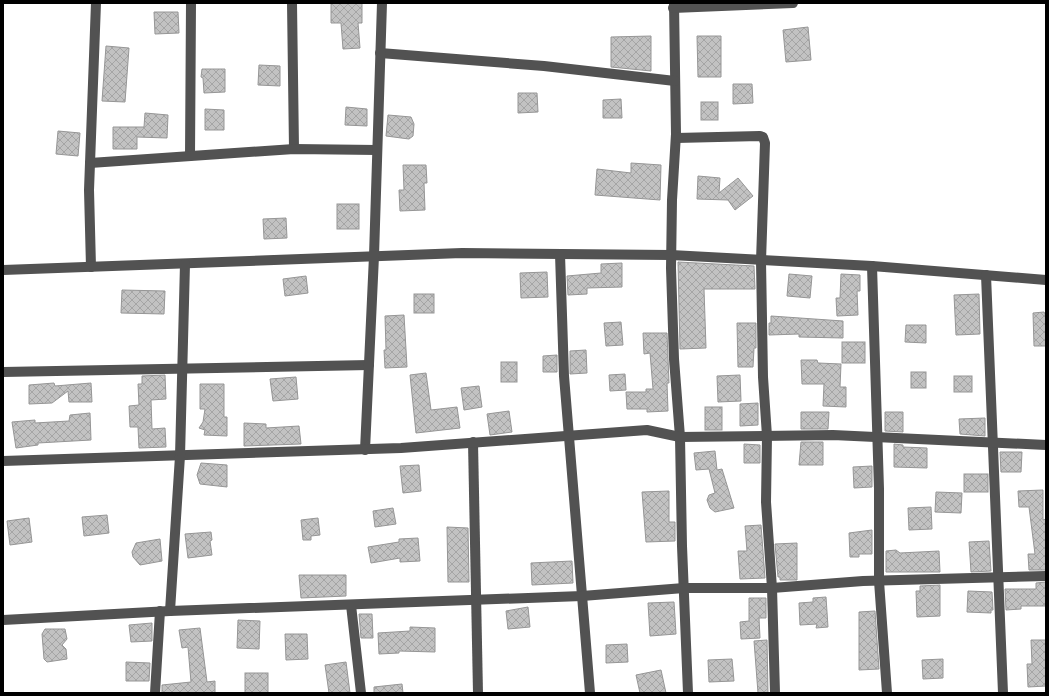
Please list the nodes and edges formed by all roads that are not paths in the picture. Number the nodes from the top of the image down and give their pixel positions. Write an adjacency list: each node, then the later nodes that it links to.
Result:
1 (96, 3): 13 (street)
2 (191, 3): 12 (street)
3 (292, 3): 10 (street)
4 (382, 3): 7 (street)
5 (793, 3): 6 (street)
6 (673, 6): 8 (street)
7 (380, 53): 8 (street); 11 (street)
8 (675, 81): 9 (street)
9 (676, 138): 15 (street); 17 (street)
10 (294, 149): 11 (street); 12 (street)
11 (377, 150): 16 (street)
12 (190, 156): 13 (street)
13 (90, 163): 20 (street)
14 (560, 254): 15 (street); 16 (street); 27 (street)
15 (671, 255): 17 (street); 29 (street)
16 (374, 256): 18 (street); 24 (street)
17 (761, 261): 19 (street); 28 (street)
18 (185, 264): 20 (street); 25 (street)
19 (872, 266): 22 (street); 30 (street)
20 (91, 267): 21 (street)
21 (3, 270)
22 (986, 275): 23 (street); 32 (street)
23 (1046, 280)
24 (369, 365): 25 (street); 34 (street)
25 (183, 367): 26 (street); 35 (street)
26 (3, 372)
27 (569, 436): 29 (street); 31 (street); 42 (street)
28 (767, 436): 29 (street); 30 (street); 41 (street)
29 (680, 437): 40 (street)
30 (876, 438): 32 (street); 39 (street)
31 (473, 442): 34 (street); 43 (street)
32 (992, 442): 33 (street); 38 (street)
33 (1046, 445)
34 (365, 450): 35 (street)
35 (180, 456): 36 (street); 45 (street)
36 (3, 462)
37 (1046, 576): 38 (street)
38 (997, 579): 39 (street); 54 (street)
39 (879, 581): 41 (street); 53 (street)
40 (684, 588): 41 (street); 42 (street); 51 (street)
41 (772, 588): 52 (street)
42 (582, 596): 43 (street); 50 (street)
43 (478, 600): 44 (street); 49 (street)
44 (352, 605): 45 (street); 48 (street)
45 (165, 611): 46 (street); 47 (street)
46 (3, 620)
47 (155, 693)
48 (361, 693)
49 (478, 693)
50 (590, 693)
51 (688, 693)
52 (775, 693)
53 (887, 693)
54 (1003, 693)

